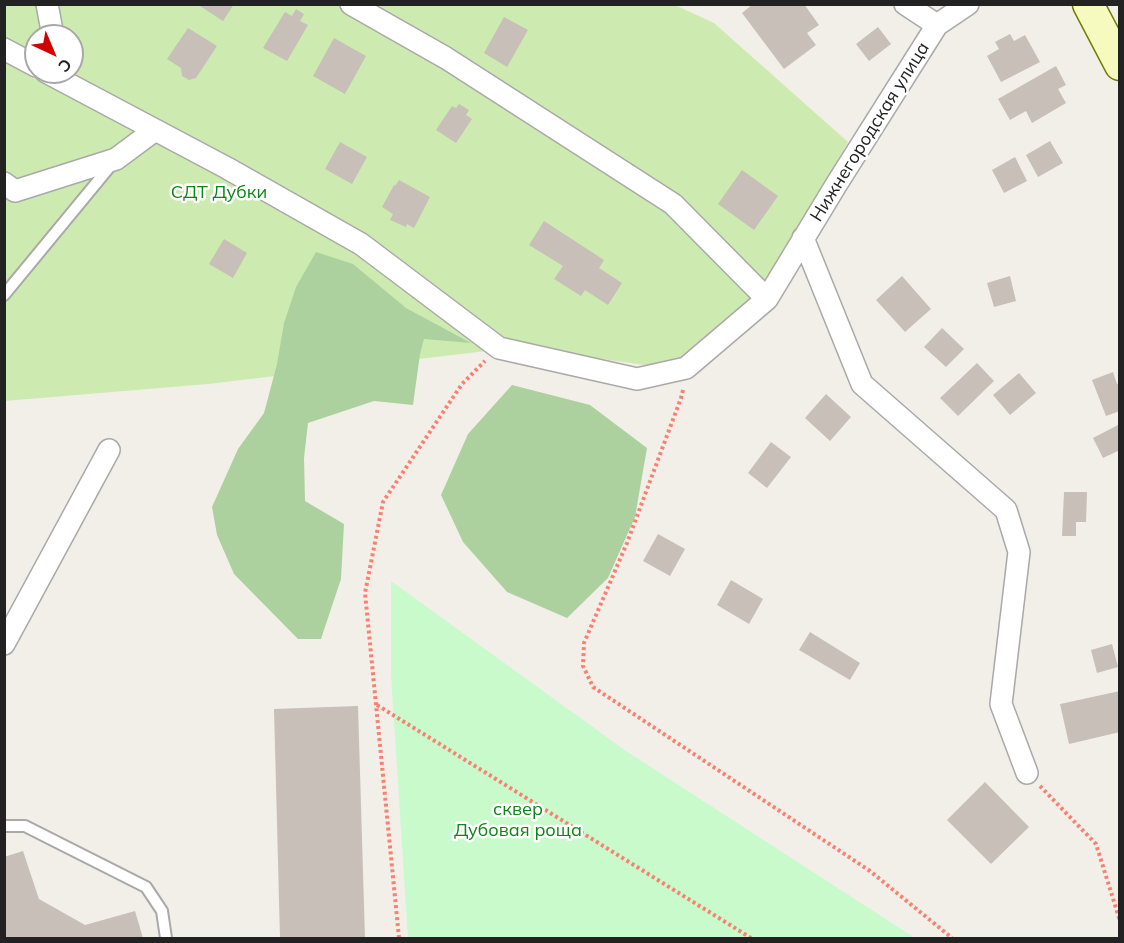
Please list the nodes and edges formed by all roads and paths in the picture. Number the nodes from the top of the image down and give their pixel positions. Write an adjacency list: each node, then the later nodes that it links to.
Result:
1 (47, 4): 6 (street)
2 (351, 4): 17 (street)
3 (906, 4): 7 (street, Нижнегородская улица)
4 (968, 4): 7 (street, Нижнегородская улица)
5 (1088, 4): 10 (main road)
6 (51, 24)
7 (937, 25): 15 (street, Нижнегородская улица)
8 (4, 49): 9 (street)
9 (24, 60)
10 (1119, 65)
11 (72, 84): 12 (street)
12 (155, 130): 13 (street); 18 (street)
13 (116, 159): 14 (street); 16 (lane)
14 (4, 183)
15 (803, 238): 17 (street, Нижнегородская улица); 23 (street, Нижнегородская улица)
16 (4, 295)
17 (767, 299): 19 (street, Нижнегородская улица)
18 (500, 348): 19 (street); 22 (path)
19 (686, 368): 29 (path)
20 (109, 450): 21 (street)
21 (4, 644)
22 (376, 705): 27 (path); 28 (path)
23 (1027, 773): 25 (path)
24 (4, 826): 26 (lane)
25 (1119, 921)
26 (166, 939)
27 (399, 939)
28 (751, 939)
29 (952, 939)

